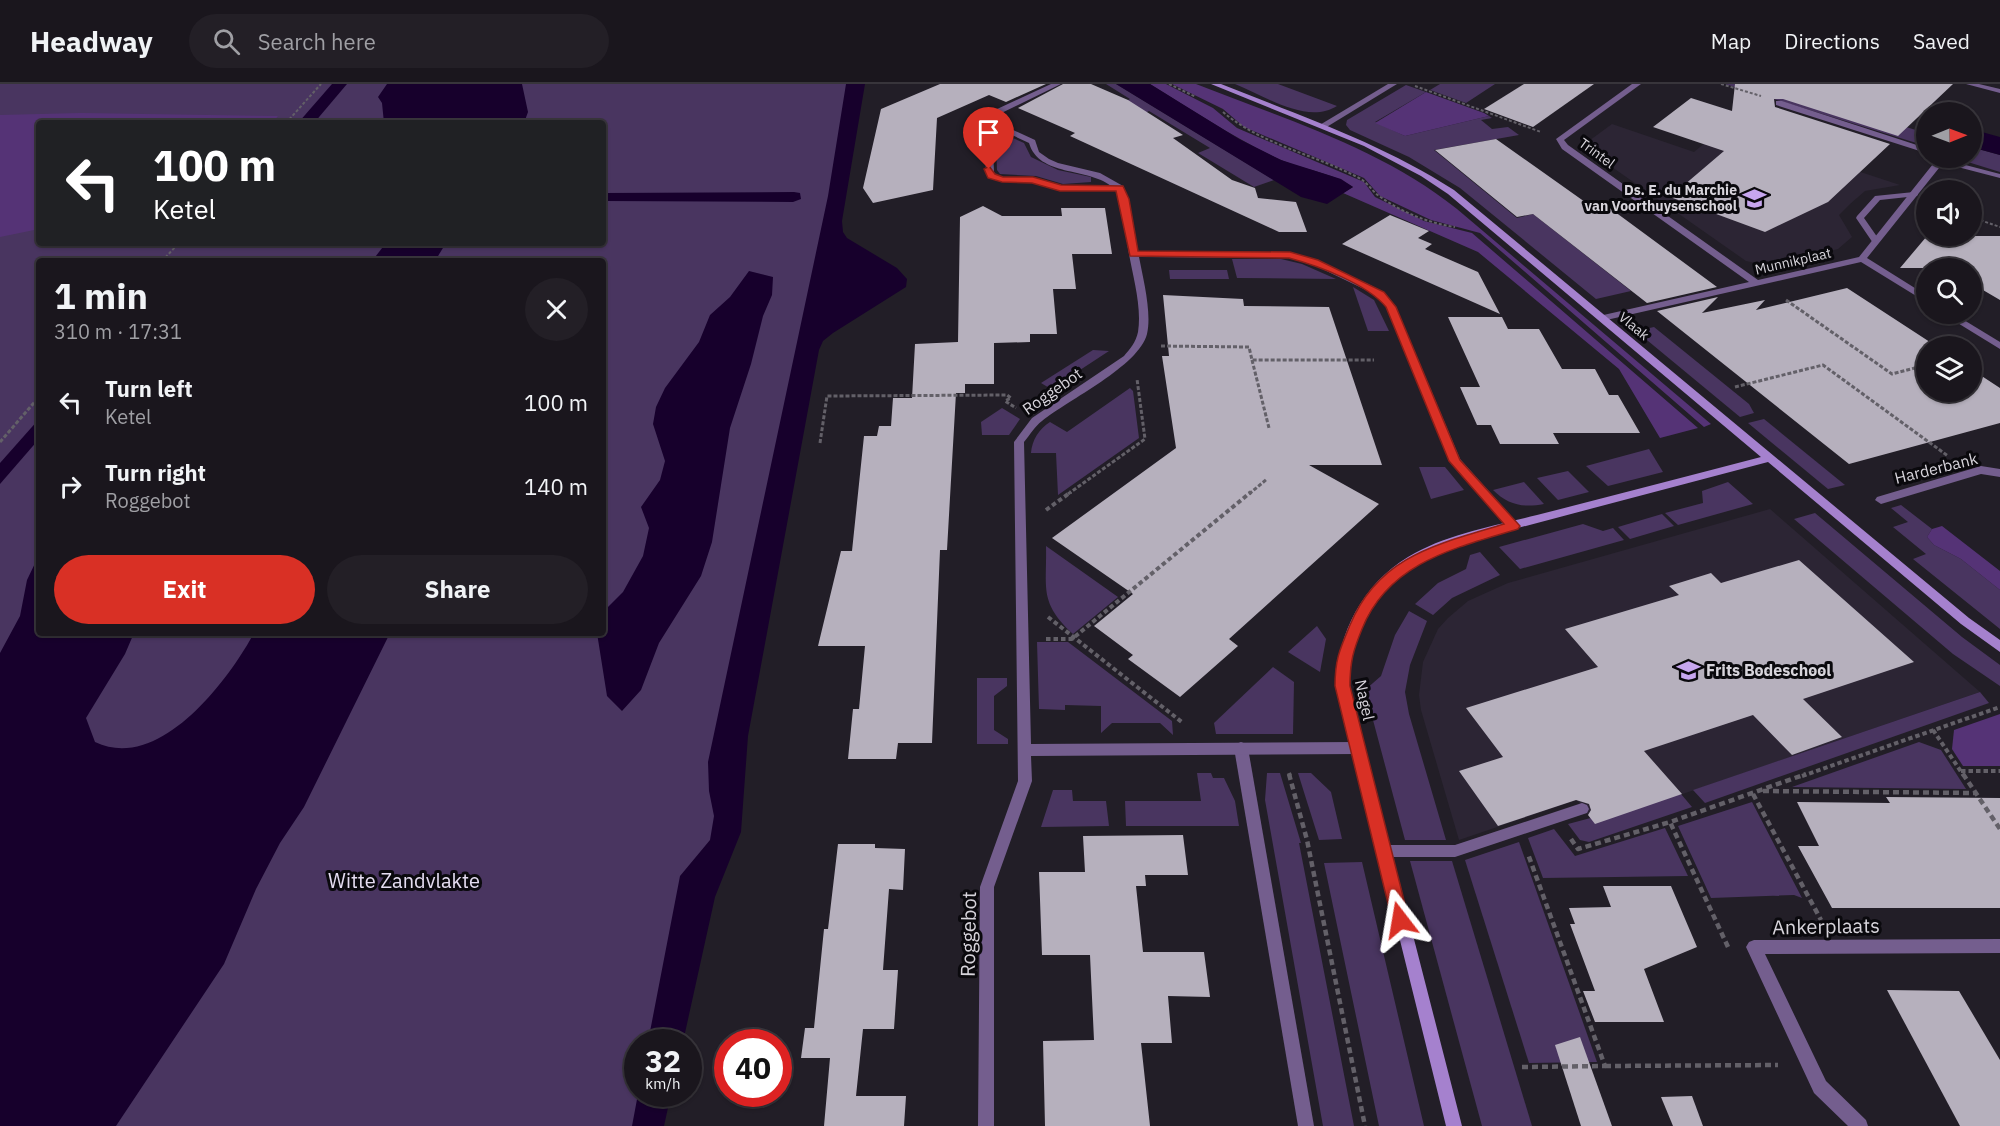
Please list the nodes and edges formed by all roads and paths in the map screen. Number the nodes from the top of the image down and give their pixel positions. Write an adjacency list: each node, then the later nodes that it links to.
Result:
1 (321, 84): 15 (path)
2 (1057, 84): 14 (street)
3 (1169, 84): 11 (path)
4 (1215, 84): 16 (street, Vlaak)
5 (1393, 84): 16 (street)
6 (1409, 84): 17 (path)
7 (1637, 84): 17 (street, Trintel)
8 (1721, 84): 12 (path)
9 (1970, 84): 10 (street)
10 (2000, 91)
11 (1201, 100)
12 (1779, 103): 18 (street)
13 (1220, 110): 26 (path)
14 (984, 119): 22 (street); 22 (street)
15 (289, 120)
16 (1322, 126): 35 (street, Vlaak)
17 (1560, 139): 32 (street, Trintel)
18 (1916, 148)
19 (1934, 168): 23 (street)
20 (1969, 168): 21 (street)
21 (2000, 176)
22 (1120, 188): 29 (street)
23 (1914, 194): 27 (street); 27 (street)
24 (1982, 220): 25 (path)
25 (2000, 226)
26 (1458, 228)
27 (1876, 241): 31 (street)
28 (176, 246): 30 (path)
29 (1133, 254): 37 (street); 55 (street)
30 (165, 258)
31 (1862, 259): 32 (street, Munnikplaat); 33 (street)
32 (1756, 283): 35 (street, Munnikplaat)
33 (1916, 293)
34 (1779, 294): 41 (path)
35 (1602, 318): 49 (street, Vlaak)
36 (1964, 324): 38 (street)
37 (1140, 342): 39 (path); 45 (street, Roggebot)
38 (2000, 346)
39 (1252, 360): 40 (path); 46 (path)
40 (1374, 360)
41 (1916, 367)
42 (1136, 369): 54 (path)
43 (1735, 387): 50 (path)
44 (36, 400): 47 (path)
45 (1036, 420): 48 (path); 57 (street, Roggebot)
46 (1269, 428)
47 (0, 442)
48 (820, 443)
49 (1771, 458): 55 (street, Nagel); 59 (street, Vlaak)
50 (1970, 473): 51 (street, Harderbank); 53 (street, Harderbank)
51 (2000, 473)
52 (1266, 479): 58 (path)
53 (1881, 500)
54 (1038, 515)
55 (1514, 526): 65 (street, Nagel)
56 (1044, 610): 58 (path)
57 (1021, 639): 58 (path); 66 (street, Roggebot)
58 (1072, 639): 61 (path)
59 (2000, 647)
60 (2000, 706): 62 (path)
61 (1191, 729)
62 (1933, 730): 67 (path); 69 (path)
63 (1241, 748): 64 (street); 66 (street); 84 (street)
64 (1283, 748): 65 (street); 85 (path)
65 (1357, 748): 76 (street, Nagel)
66 (1024, 750): 83 (street, Roggebot)
67 (1960, 771): 68 (path); 70 (path)
68 (2000, 771)
69 (1756, 792): 70 (path); 73 (path); 77 (path)
70 (1976, 793): 74 (path)
71 (1582, 809): 72 (street)
72 (1554, 819): 73 (path); 75 (street)
73 (1670, 822): 79 (path)
74 (2000, 829)
75 (1520, 830): 76 (street); 81 (path)
76 (1383, 851): 86 (street, Nagel)
77 (1826, 929)
78 (2000, 946): 80 (street, Ankerplaats)
79 (1728, 947)
80 (1809, 1064): 81 (path); 87 (street, Ankerplaats)
81 (1605, 1066): 82 (path)
82 (1522, 1067)
83 (986, 1126)
84 (1306, 1126)
85 (1365, 1126)
86 (1454, 1126)
87 (1860, 1126)

